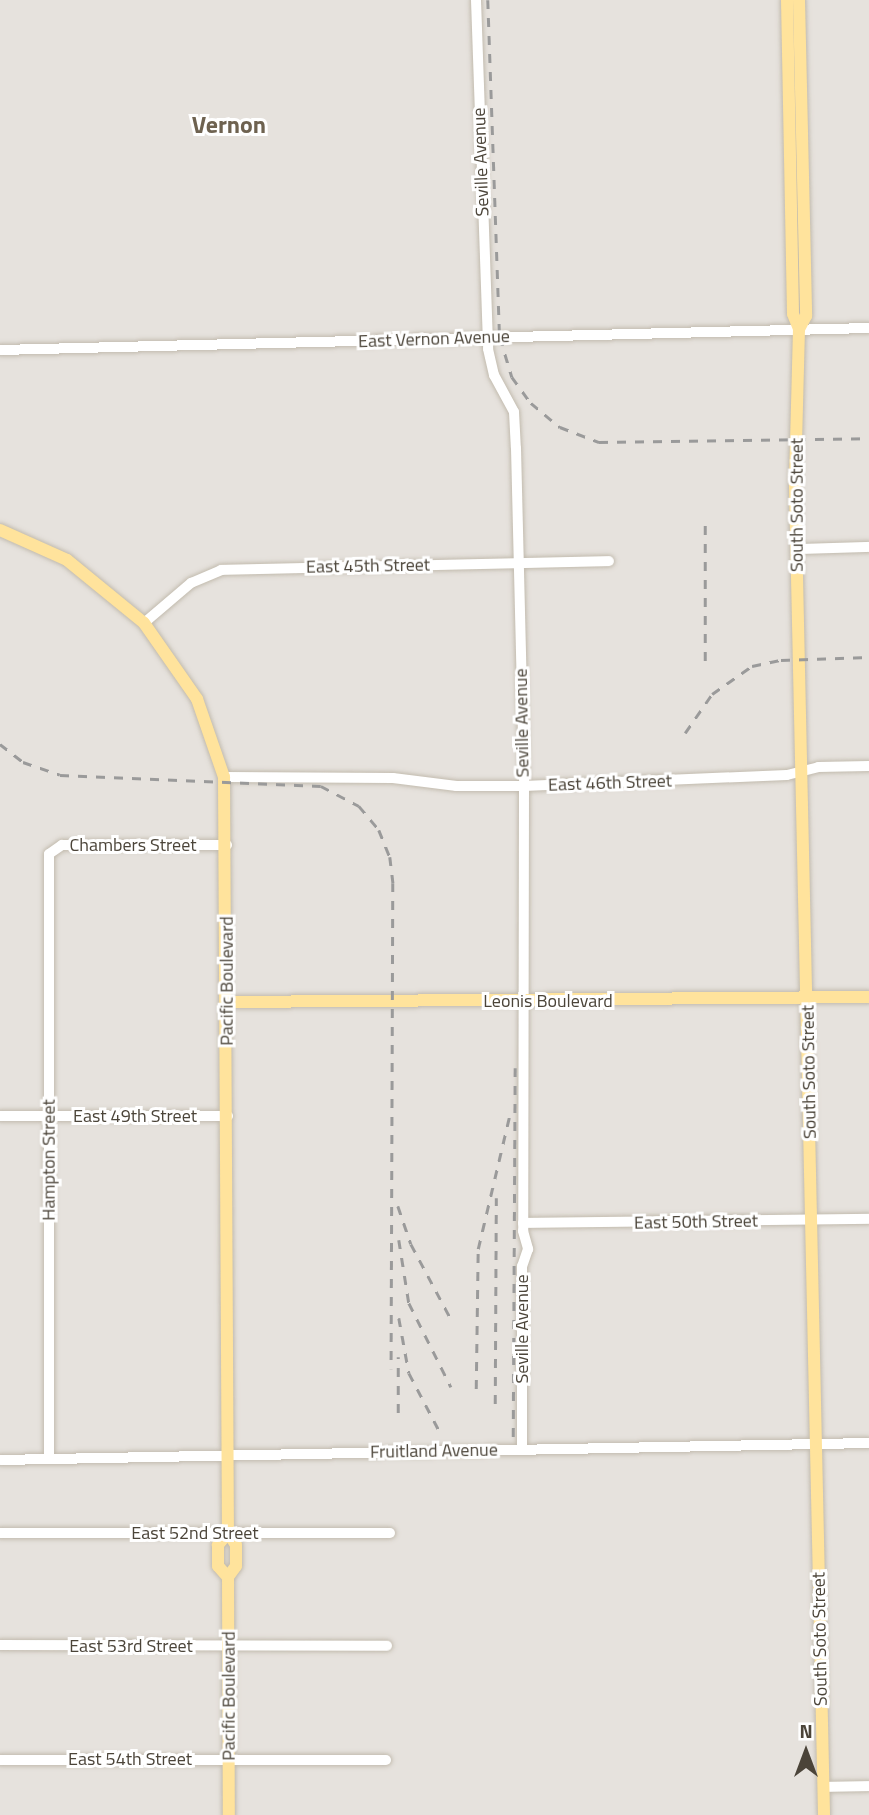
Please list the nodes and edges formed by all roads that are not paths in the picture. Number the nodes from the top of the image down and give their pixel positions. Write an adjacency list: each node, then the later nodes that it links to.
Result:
1 (476, 0): 7 (street, Seville Avenue)
2 (787, 0): 4 (main road, South Soto Street)
3 (799, 0): 4 (main road, South Soto Street)
4 (796, 161): 6 (main road, South Soto Street)
5 (869, 327): 6 (street, East Vernon Avenue)
6 (799, 329): 7 (street, East Vernon Avenue); 11 (main road, South Soto Street)
7 (487, 337): 8 (street, East Vernon Avenue); 13 (street, Seville Avenue)
8 (0, 350)
9 (0, 530): 14 (main road, Pacific Boulevard)
10 (869, 547): 11 (street)
11 (797, 549): 16 (main road, South Soto Street)
12 (609, 561): 13 (street, East 45th Street)
13 (518, 562): 14 (street, East 45th Street); 18 (street, Seville Avenue)
14 (145, 623): 17 (main road, Pacific Boulevard)
15 (869, 766): 16 (street, East 46th Street)
16 (802, 771): 18 (street, East 46th Street); 22 (main road, South Soto Street)
17 (224, 777): 18 (street, East 46th Street); 19 (main road, Pacific Boulevard)
18 (524, 786): 23 (street, Seville Avenue)
19 (228, 845): 20 (street, Chambers Street); 24 (main road, Pacific Boulevard)
20 (49, 860): 26 (street, Hampton Street)
21 (869, 997): 22 (main road, Leonis Boulevard)
22 (807, 998): 23 (main road, Leonis Boulevard); 29 (main road, South Soto Street)
23 (523, 1001): 24 (main road, Leonis Boulevard); 30 (street, Seville Avenue)
24 (228, 1002): 27 (main road, Pacific Boulevard)
25 (0, 1116): 26 (street, East 49th Street)
26 (49, 1116): 27 (street, East 49th Street); 35 (street, Hampton Street)
27 (228, 1116): 34 (main road, Pacific Boulevard)
28 (869, 1219): 29 (street, East 50th Street)
29 (812, 1220): 30 (street, East 50th Street); 32 (main road, South Soto Street)
30 (523, 1223): 33 (street, Seville Avenue)
31 (869, 1443): 32 (street, Fruitland Avenue)
32 (816, 1444): 33 (street, Fruitland Avenue); 47 (main road, South Soto Street)
33 (522, 1449): 34 (street, Fruitland Avenue)
34 (228, 1455): 35 (street, Fruitland Avenue); 38 (main road, Pacific Boulevard)
35 (49, 1459): 36 (street, Fruitland Avenue)
36 (0, 1460)
37 (0, 1533): 38 (street, East 52nd Street)
38 (228, 1533): 39 (street, East 52nd Street); 41 (main road, Pacific Boulevard)
39 (390, 1534)
40 (0, 1645): 41 (street, East 53rd Street)
41 (229, 1646): 42 (street, East 53rd Street); 43 (main road, Pacific Boulevard)
42 (387, 1646)
43 (229, 1759): 44 (street, East 54th Street); 45 (street, East 54th Street); 48 (main road, Pacific Boulevard)
44 (0, 1760)
45 (386, 1760)
46 (869, 1786): 47 (street)
47 (823, 1787): 49 (main road, South Soto Street)
48 (229, 1815)
49 (824, 1815)

